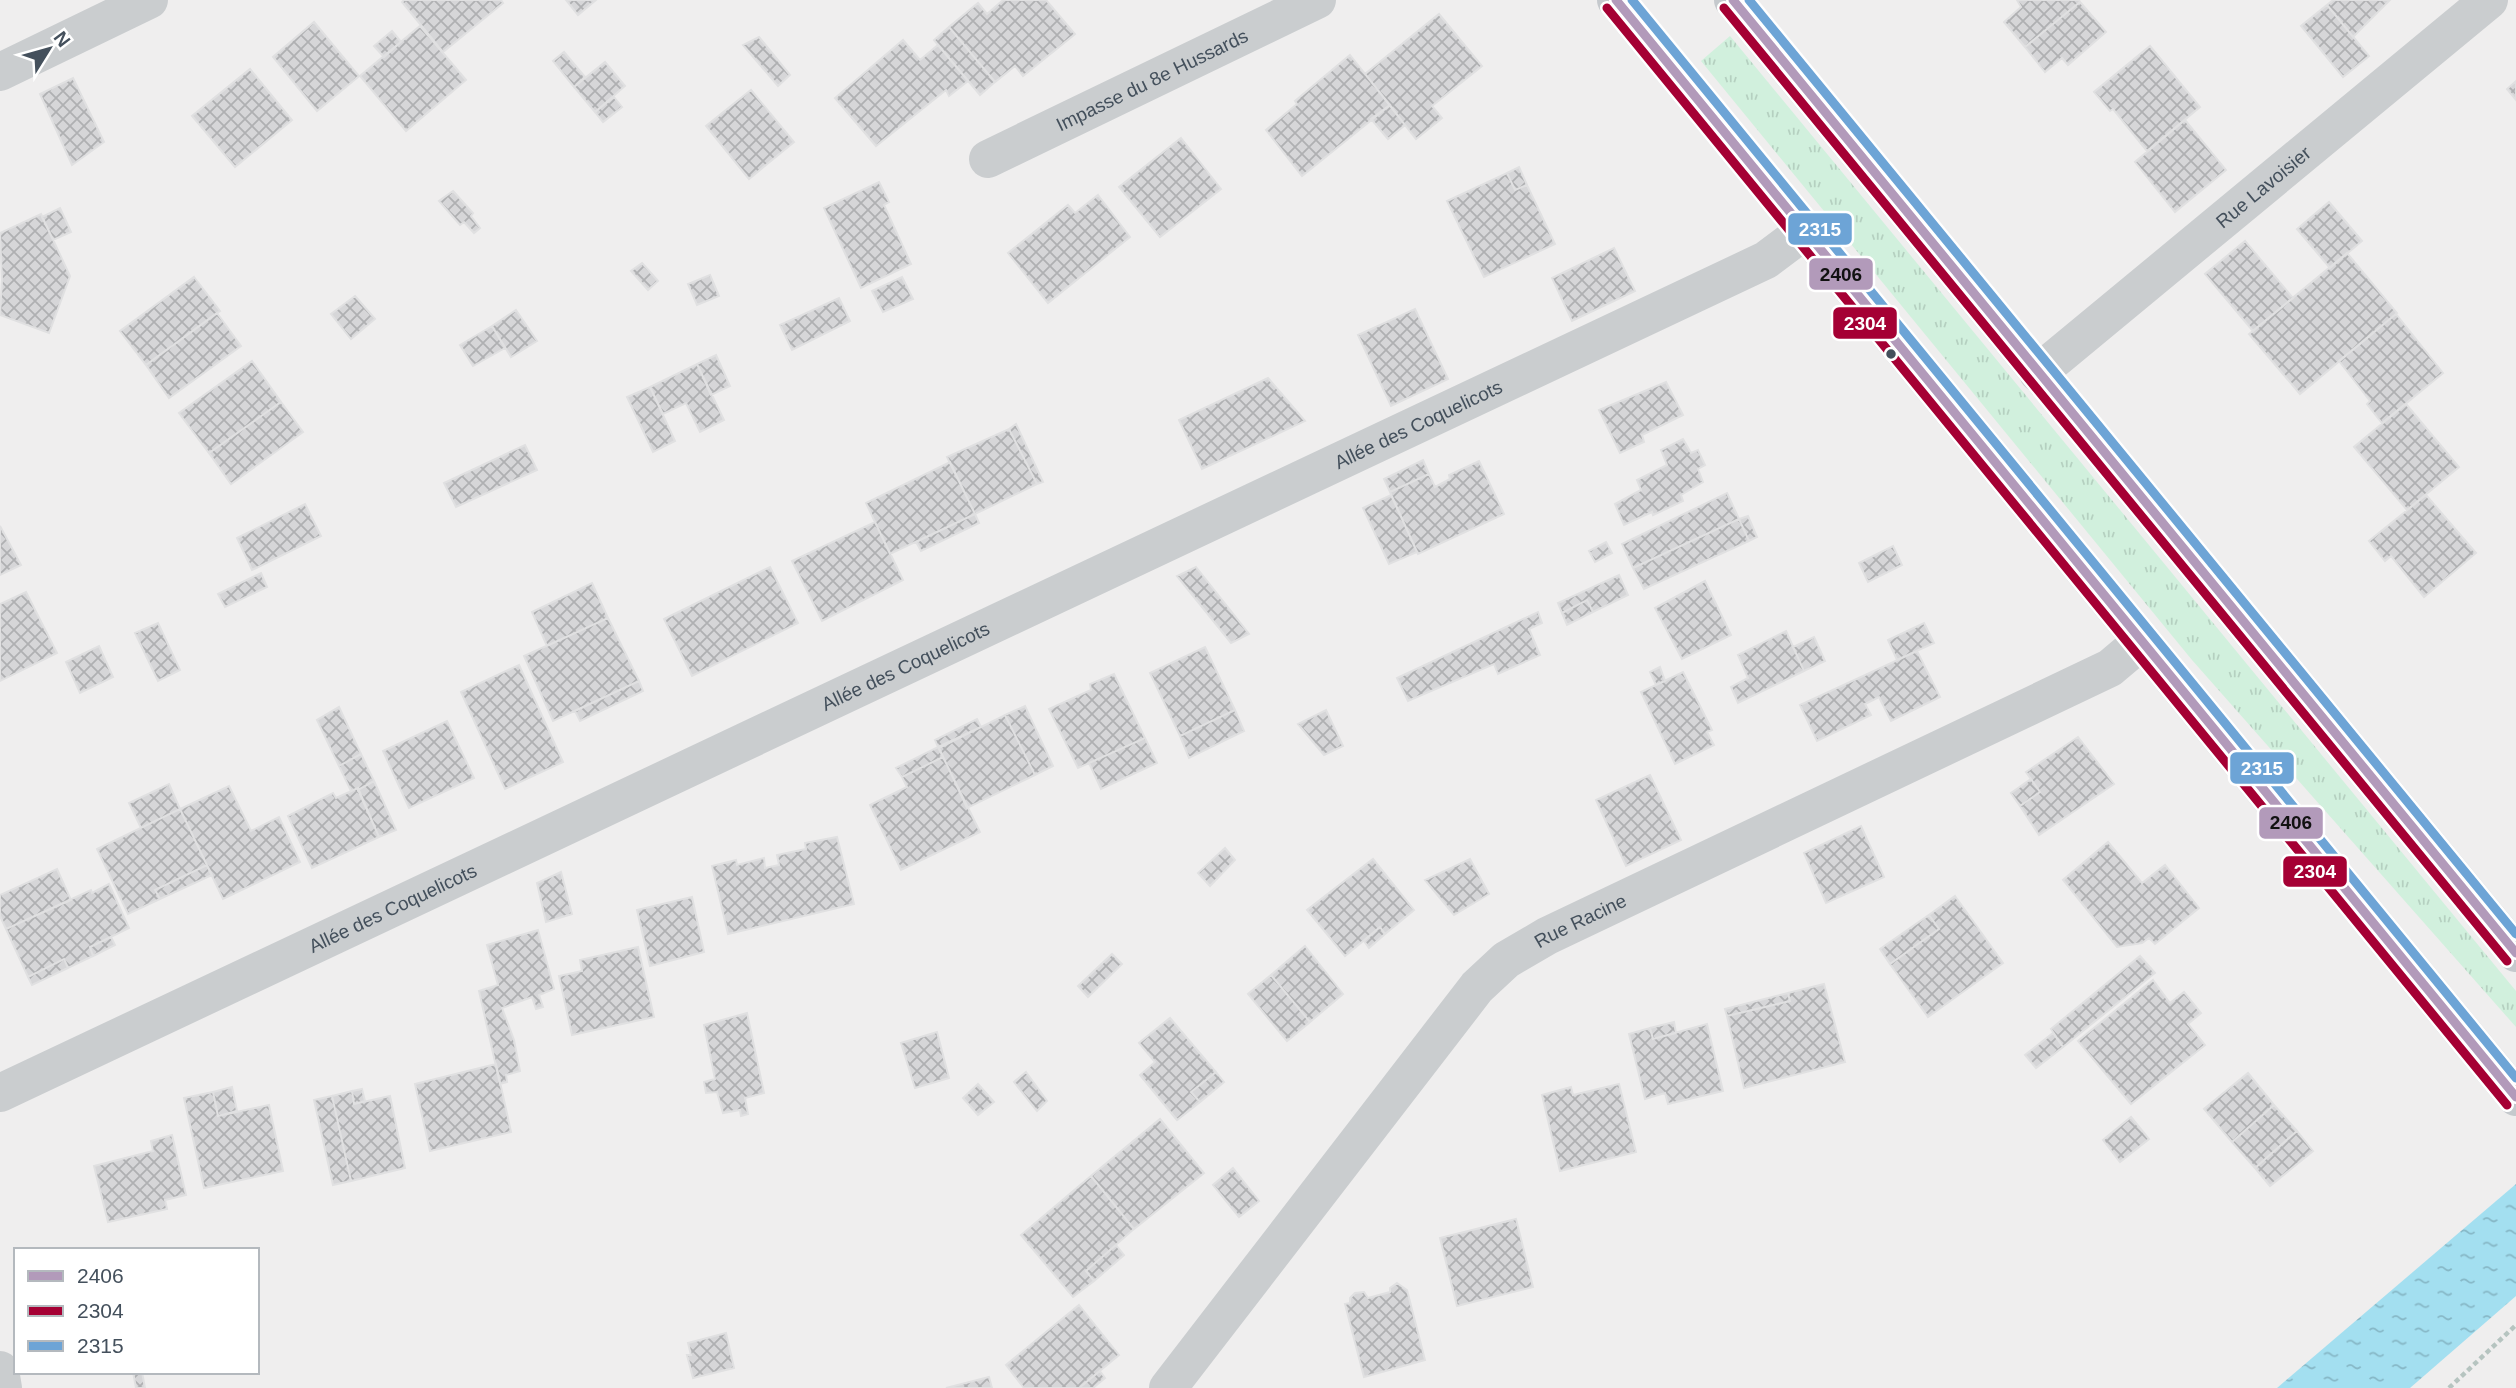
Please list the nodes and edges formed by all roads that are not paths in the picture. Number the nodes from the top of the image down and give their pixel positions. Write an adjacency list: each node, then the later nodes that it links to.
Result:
1 (149, 0): 6 (street)
2 (1317, 0): 7 (street, Impasse du 8e Hussards)
3 (1615, 0): 8 (main road)
4 (1733, 0): 9 (main road)
5 (2489, 0): 9 (street, Rue Lavoisier)
6 (0, 72)
7 (988, 159)
8 (1806, 230): 10 (main road); 14 (street, Allée des Coquelicots)
9 (2038, 373): 11 (main road)
10 (2142, 641): 12 (main road); 18 (street, Rue Racine)
11 (2516, 953)
12 (2483, 1056): 13 (street); 15 (main road)
13 (2516, 1075)
14 (0, 1093)
15 (2516, 1097)
16 (0, 1370): 17 (street)
17 (3, 1388)
18 (1168, 1388)

